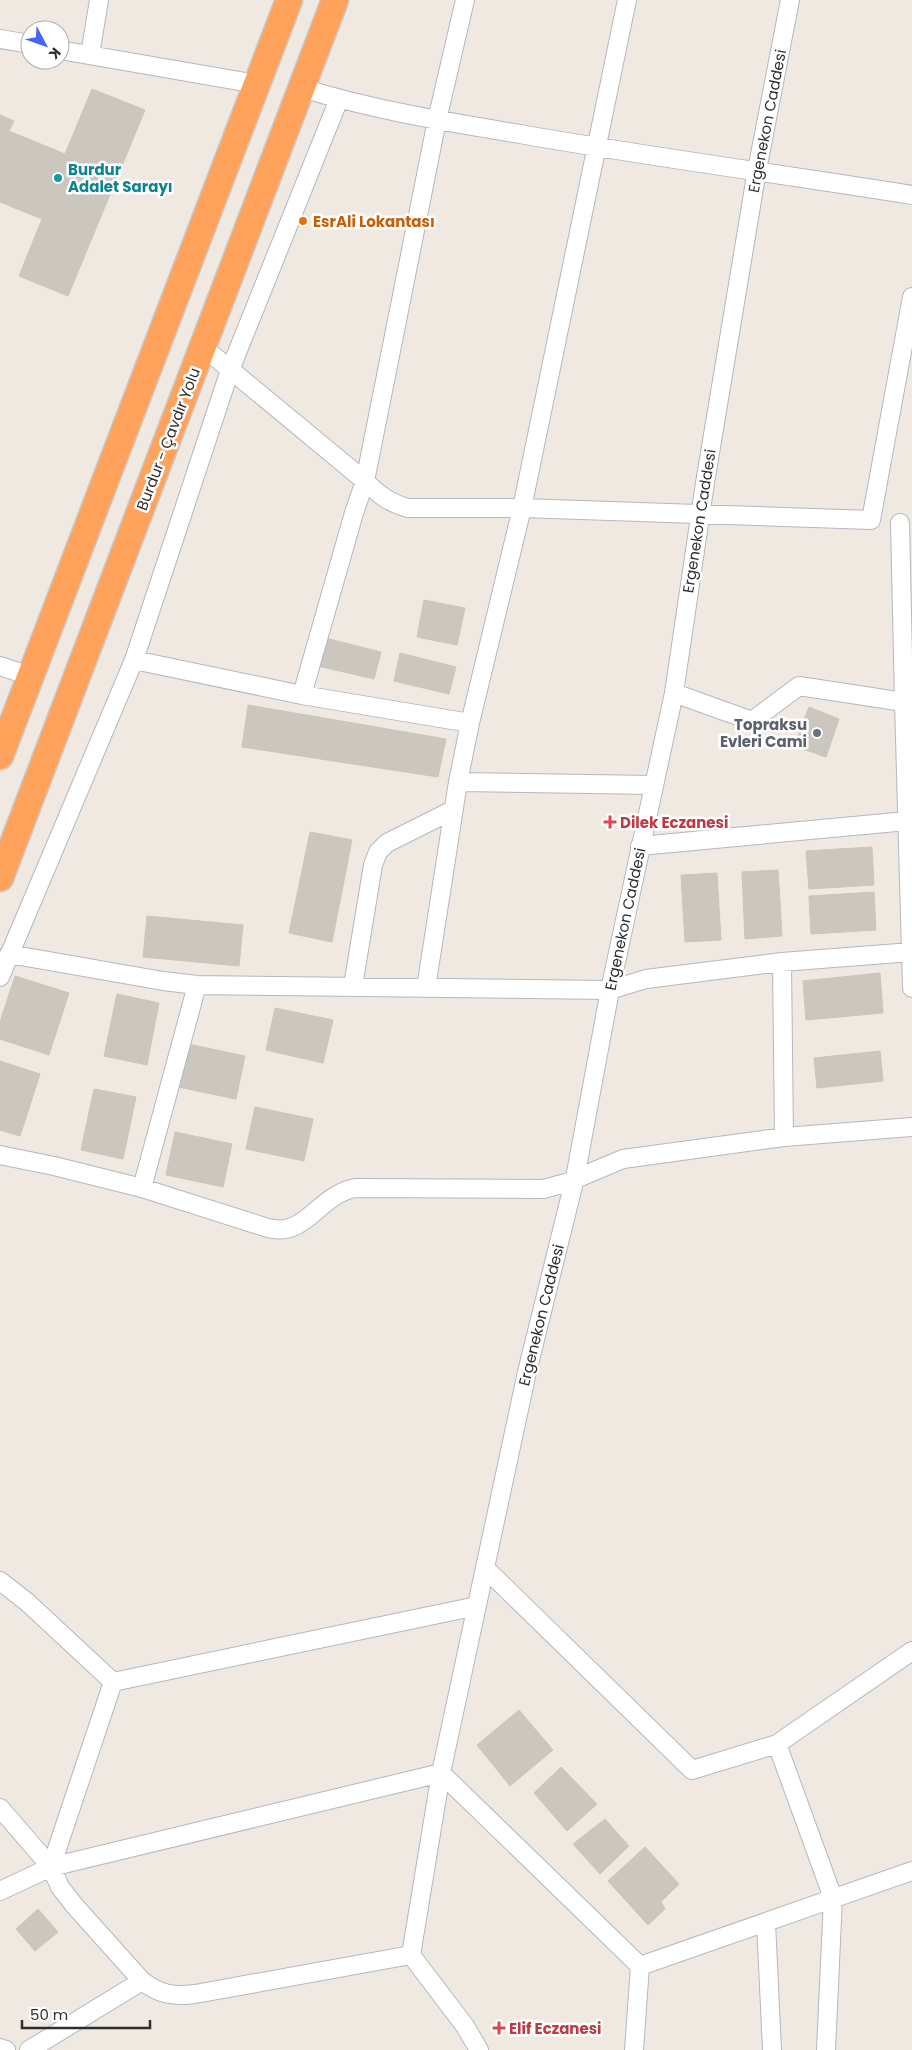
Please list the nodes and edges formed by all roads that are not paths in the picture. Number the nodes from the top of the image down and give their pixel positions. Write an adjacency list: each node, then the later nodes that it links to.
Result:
1 (99, 0): 10 (street)
2 (289, 0): 11 (highway)
3 (335, 0): 12 (highway, Burdur - Çavdır Yolu)
4 (465, 0): 14 (street)
5 (627, 0): 15 (street)
6 (790, 0): 16 (street, Ergenekon Caddesi)
7 (0, 39): 8 (street)
8 (20, 42)
9 (70, 52): 10 (street)
10 (90, 55): 11 (street)
11 (256, 84): 28 (highway)
12 (302, 88): 13 (street); 19 (highway, Burdur - Çavdır Yolu)
13 (339, 99): 14 (street); 20 (street)
14 (437, 120): 15 (street); 21 (street)
15 (596, 147): 16 (street); 22 (street)
16 (757, 170): 17 (street); 23 (street, Ergenekon Caddesi)
17 (912, 195)
18 (912, 297): 24 (street)
19 (203, 347): 20 (street); 40 (highway, Burdur - Çavdır Yolu)
20 (230, 370): 21 (street); 26 (street)
21 (365, 481): 22 (street); 30 (street)
22 (522, 508): 23 (street); 32 (street)
23 (700, 515): 24 (street); 29 (street, Ergenekon Caddesi)
24 (871, 520): 25 (street)
25 (906, 523): 31 (street)
26 (134, 660): 30 (street); 42 (street)
27 (0, 666): 28 (street)
28 (30, 676): 33 (highway)
29 (674, 693): 31 (street); 36 (street, Ergenekon Caddesi)
30 (302, 695): 32 (street)
31 (908, 702): 34 (street)
32 (470, 723): 35 (street)
33 (0, 756)
34 (909, 764): 38 (street)
35 (458, 782): 36 (street); 37 (street)
36 (654, 785): 39 (street, Ergenekon Caddesi)
37 (453, 810): 46 (street); 47 (street)
38 (907, 821): 39 (street); 41 (street)
39 (640, 846): 49 (street, Ergenekon Caddesi)
40 (0, 878)
41 (911, 952): 43 (street); 48 (street)
42 (9, 954): 44 (street); 45 (street)
43 (782, 962): 49 (street); 51 (street)
44 (0, 977)
45 (197, 985): 46 (street); 54 (street)
46 (353, 986): 47 (street)
47 (426, 988): 49 (street)
48 (912, 988)
49 (610, 990): 53 (street, Ergenekon Caddesi)
50 (912, 1127): 51 (street)
51 (784, 1137): 53 (street)
52 (0, 1155): 54 (street)
53 (575, 1178): 54 (street); 55 (street, Ergenekon Caddesi)
54 (142, 1188)
55 (485, 1568): 57 (street, Ergenekon Caddesi); 60 (street)
56 (0, 1581): 59 (street)
57 (477, 1606): 59 (street); 61 (street, Ergenekon Caddesi)
58 (912, 1651): 60 (street)
59 (113, 1682): 63 (street)
60 (777, 1744): 66 (street)
61 (441, 1772): 63 (street); 68 (street, Ergenekon Caddesi); 69 (street)
62 (0, 1808): 63 (street)
63 (51, 1867): 65 (street); 70 (street)
64 (912, 1871): 66 (street)
65 (0, 1891)
66 (833, 1898): 67 (street); 77 (street)
67 (766, 1922): 69 (street); 76 (street)
68 (411, 1954): 70 (street); 74 (street)
69 (640, 1966): 75 (street)
70 (142, 1981): 73 (street)
71 (0, 2048): 72 (street)
72 (6, 2050)
73 (29, 2050)
74 (479, 2050)
75 (634, 2050)
76 (772, 2050)
77 (826, 2050)

